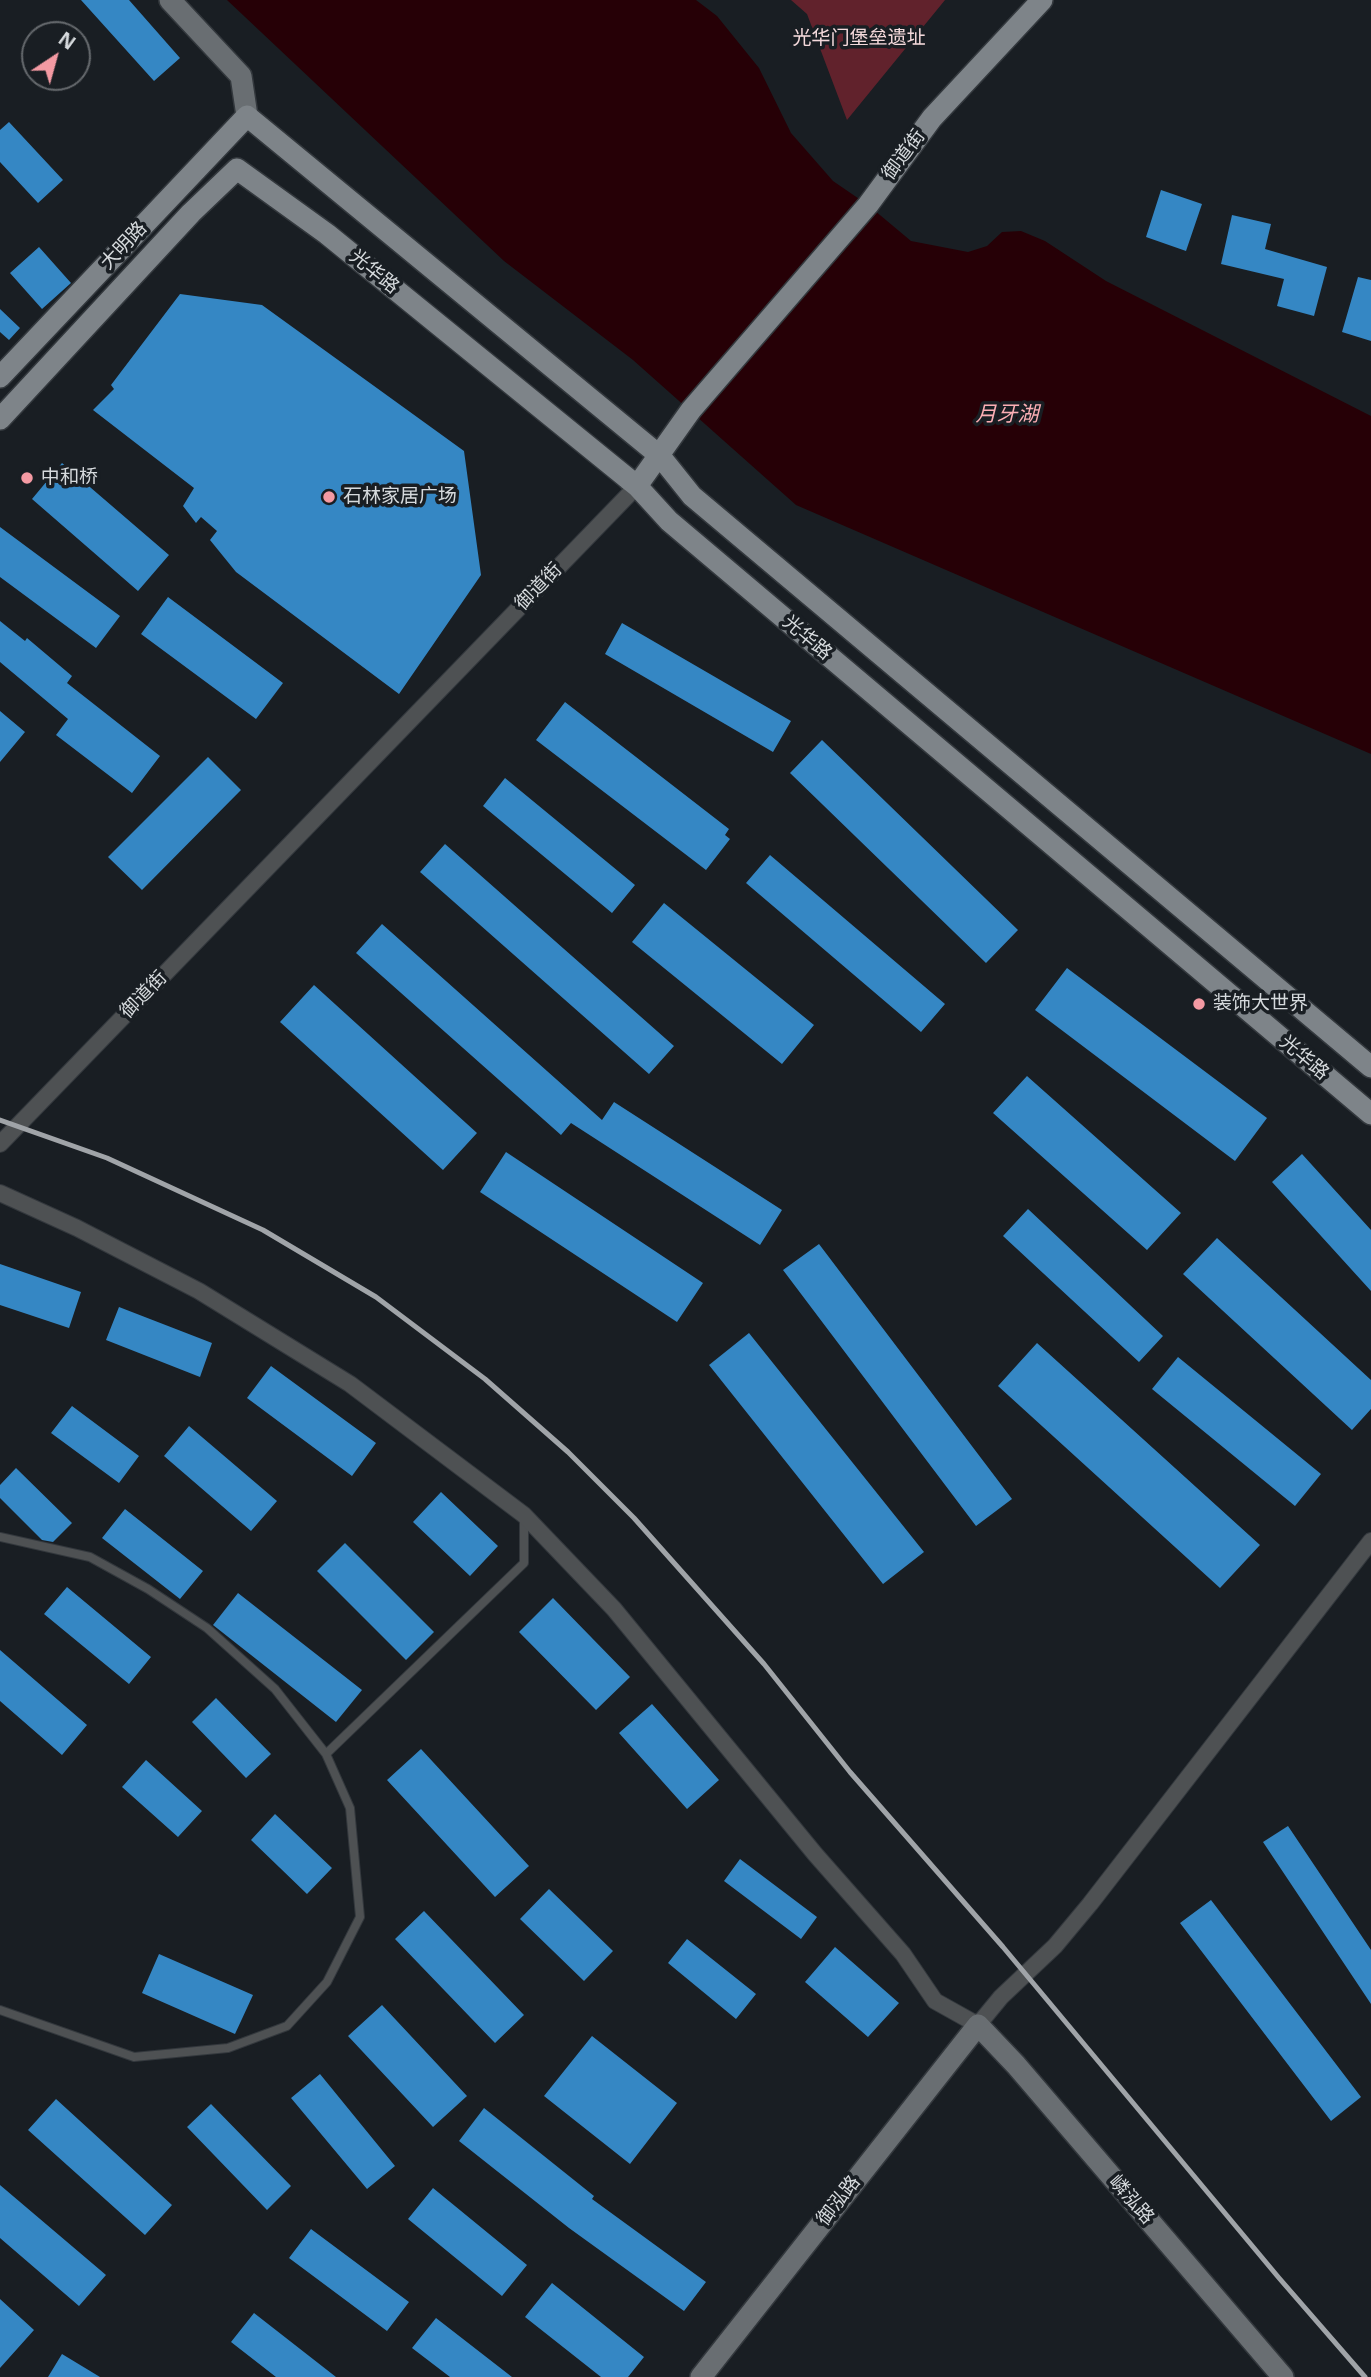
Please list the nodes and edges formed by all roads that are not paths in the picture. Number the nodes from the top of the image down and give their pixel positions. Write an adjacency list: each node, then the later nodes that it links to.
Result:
1 (170, 0): 3 (street)
2 (1042, 0): 7 (main road)
3 (247, 116): 5 (main road, 大明路); 7 (main road, 光华路)
4 (237, 169): 6 (main road, 大明路); 8 (main road, 光华路)
5 (0, 377)
6 (0, 419)
7 (660, 456): 8 (main road); 9 (main road, 光华路)
8 (636, 486): 10 (main road, 光华路); 11 (street, 御道街)
9 (1371, 1067)
10 (1371, 1114)
11 (0, 1144)
12 (0, 1193): 13 (street)
13 (524, 1515): 16 (lane); 18 (street)
14 (0, 1537): 16 (lane)
15 (1371, 1541): 18 (street)
16 (326, 1754): 17 (lane)
17 (0, 2010)
18 (978, 2025): 19 (street, 御泓路); 20 (street, 嶙泓路)
19 (701, 2377)
20 (1283, 2377)

